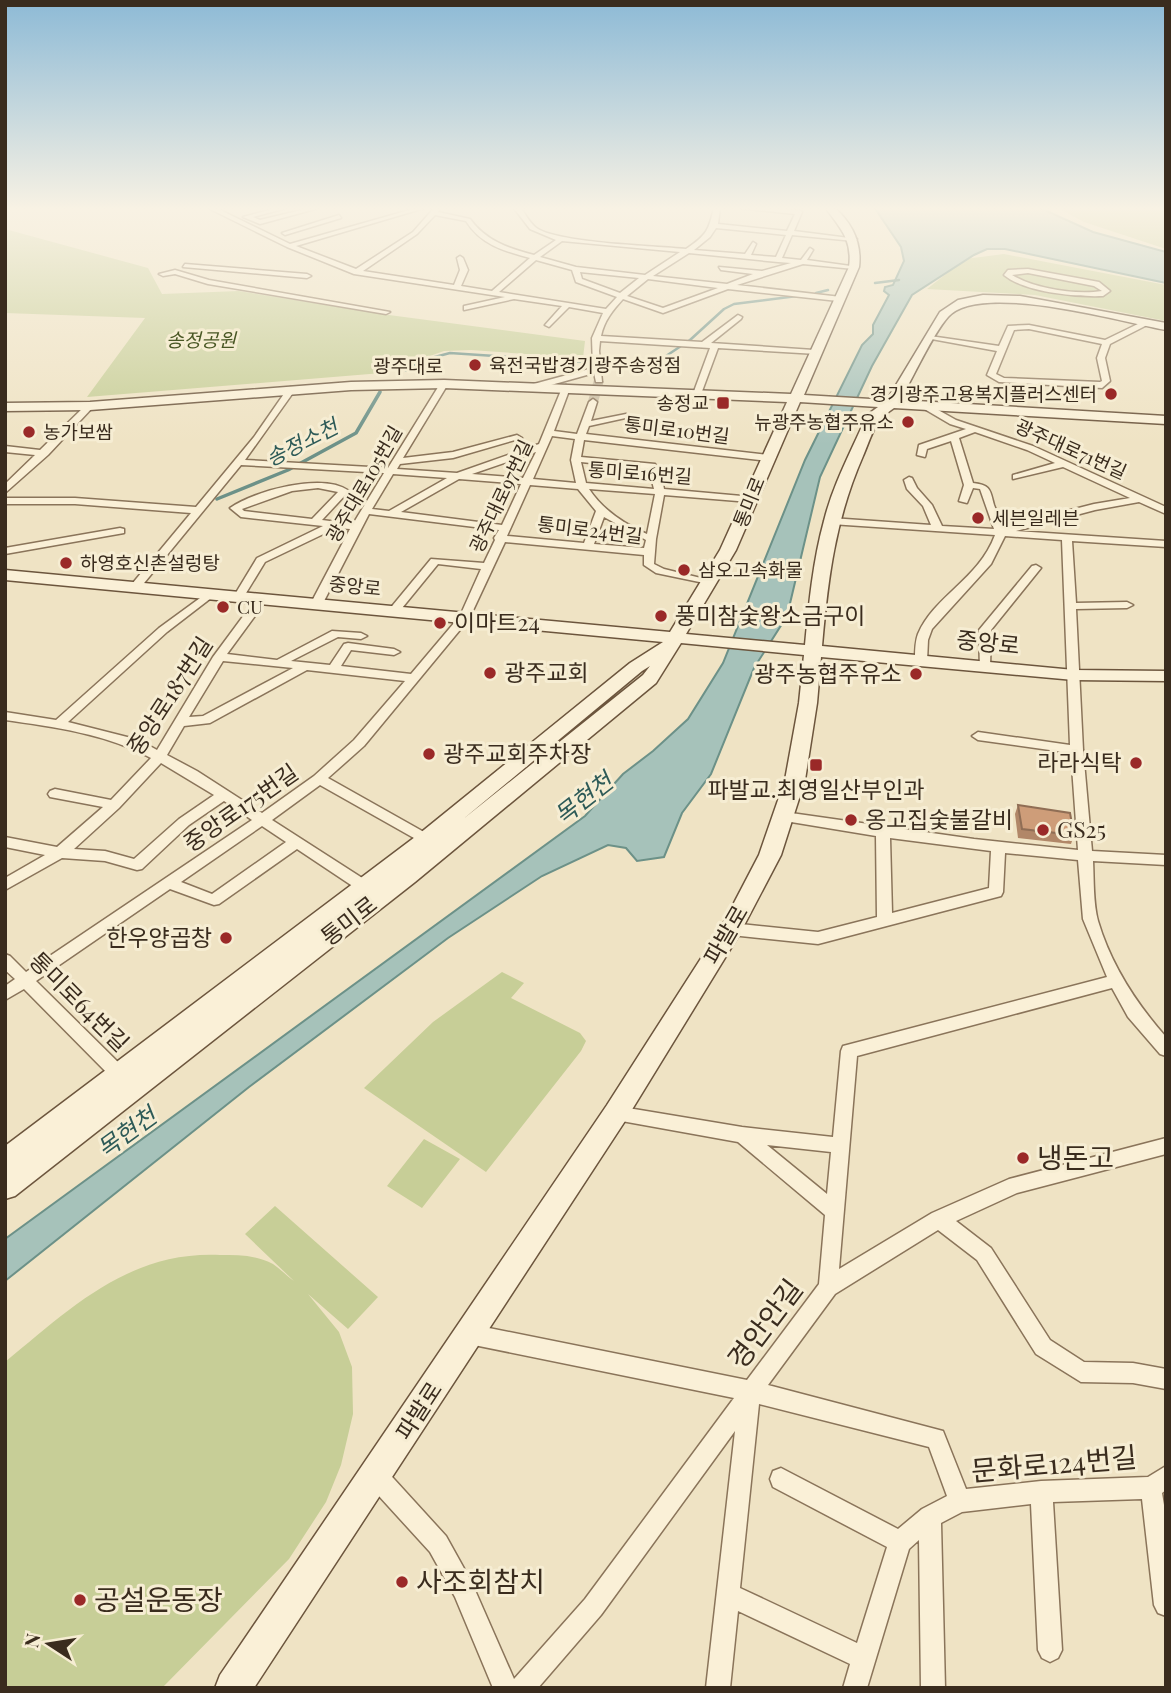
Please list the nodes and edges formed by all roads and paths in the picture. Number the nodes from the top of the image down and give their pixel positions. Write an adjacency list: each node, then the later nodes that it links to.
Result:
1 (233, 286): 13 (street)
2 (444, 286): 12 (street)
3 (502, 286): 14 (street)
4 (592, 286): 15 (street)
5 (635, 286): 15 (street)
6 (730, 286): 15 (street)
7 (741, 286): 17 (street)
8 (844, 286): 17 (street, 통미로)
9 (1043, 286): 10 (street)
10 (1099, 286)
11 (286, 288): 13 (street)
12 (457, 288): 14 (street)
13 (276, 293): 21 (street)
14 (494, 293): 16 (street)
15 (622, 295): 20 (street)
16 (516, 297): 18 (street); 19 (street)
17 (838, 299): 32 (street, 통미로)
18 (566, 305): 20 (street); 24 (street)
19 (467, 308)
20 (607, 311): 26 (street)
21 (386, 312)
22 (738, 317): 29 (street)
23 (1145, 324): 25 (street, 파발로); 27 (street, 파발로); 28 (street)
24 (549, 325)
25 (1166, 327)
26 (596, 338): 29 (street); 33 (street)
27 (930, 338): 31 (street); 42 (street, 파발로)
28 (1106, 343): 31 (street); 31 (street)
29 (702, 346): 30 (street)
30 (715, 346): 32 (street); 39 (street)
31 (1001, 349)
32 (814, 352): 40 (street, 통미로)
33 (598, 369): 34 (street); 36 (street)
34 (599, 380)
35 (443, 384): 36 (street, 광주대로); 38 (street, 광주대로); 60 (street, 광주대로105번길)
36 (533, 387): 37 (street, 광주대로)
37 (566, 388): 39 (street, 광주대로); 50 (street, 광주대로97번길)
38 (291, 390): 44 (street, 광주대로); 61 (street)
39 (697, 394): 40 (street, 광주대로)
40 (794, 398): 42 (street, 광주대로); 58 (street, 통미로)
41 (593, 402): 48 (street)
42 (885, 403): 43 (street); 81 (street, 파발로)
43 (924, 405): 47 (street); 49 (street, 광주대로71번길)
44 (90, 406): 45 (street, 광주대로); 56 (street)
45 (5, 407)
46 (626, 417): 48 (street)
47 (1166, 419)
48 (587, 424): 51 (street)
49 (976, 429): 52 (street); 62 (street, 광주대로71번길)
50 (549, 433): 51 (street, 통미로10번길); 54 (street, 광주대로97번길)
51 (582, 436): 58 (street, 통미로10번길); 59 (street)
52 (954, 437): 57 (street); 68 (street)
53 (517, 438): 60 (street)
54 (543, 446): 64 (street); 67 (street, 광주대로97번길)
55 (5, 449): 56 (street)
56 (45, 453): 70 (street)
57 (922, 455)
58 (768, 458): 72 (street, 통미로)
59 (576, 459): 69 (street); 71 (street)
60 (397, 461): 63 (street, 광주대로105번길)
61 (238, 462): 63 (street, 통미로16번길); 77 (street)
62 (1062, 464): 65 (street); 73 (street, 광주대로71번길)
63 (391, 471): 64 (street, 통미로16번길); 78 (street, 광주대로105번길)
64 (458, 476): 67 (street, 통미로16번길); 80 (street)
65 (1016, 477)
66 (909, 480): 85 (street)
67 (527, 482): 69 (street, 통미로16번길); 87 (street, 광주대로97번길)
68 (969, 485): 75 (street); 88 (street)
69 (579, 486): 71 (street, 통미로16번길); 76 (street)
70 (5, 491)
71 (660, 492): 72 (street, 통미로16번길); 90 (street)
72 (750, 499): 98 (street, 통미로)
73 (1141, 499): 79 (street, 광주대로71번길); 88 (street)
74 (5, 501): 77 (street)
75 (964, 501)
76 (603, 509): 90 (street); 92 (street)
77 (196, 510): 99 (street)
78 (367, 511): 80 (street, 통미로24번길); 84 (street, 광주대로105번길)
79 (1166, 511)
80 (391, 514): 87 (street, 통미로24번길)
81 (831, 521): 85 (street); 110 (street, 파발로)
82 (314, 523): 82 (street); 83 (street)
83 (332, 526): 84 (street); 101 (street)
84 (356, 527): 103 (street, 광주대로105번길)
85 (939, 530): 88 (street)
86 (120, 531): 93 (street)
87 (502, 533): 92 (street, 통미로24번길); 95 (street, 광주대로97번길)
88 (1001, 533): 89 (street); 113 (street)
89 (1067, 537): 91 (street); 105 (street)
90 (652, 539): 94 (street)
91 (1166, 544)
92 (587, 547): 94 (street, 통미로24번길)
93 (5, 551)
94 (649, 552): 98 (street, 통미로24번길)
95 (488, 567): 106 (street); 107 (street, 광주대로97번길)
96 (1036, 568): 116 (street)
97 (5, 575): 99 (street, 중앙로)
98 (705, 582): 109 (street, 통미로)
99 (136, 586): 100 (street, 중앙로)
100 (211, 593): 101 (street, 중앙로); 123 (street)
101 (239, 596): 102 (street, 중앙로)
102 (262, 598): 103 (street, 중앙로); 112 (street, 중앙로187번길)
103 (317, 603): 106 (street, 중앙로)
104 (1127, 605): 105 (street)
105 (1072, 606): 118 (street)
106 (394, 611): 107 (street, 중앙로)
107 (465, 617): 109 (street, 중앙로); 120 (street, 중앙로175번길)
108 (361, 636): 114 (street)
109 (677, 638): 110 (street, 중앙로); 134 (street, 통미로); 157 (street, 통미로)
110 (810, 650): 113 (street, 중앙로); 131 (street, 파발로)
111 (394, 652): 117 (street)
112 (219, 657): 114 (street); 122 (street, 중앙로187번길)
113 (920, 660): 116 (street, 중앙로)
114 (279, 663): 115 (street)
115 (306, 666): 117 (street); 122 (street)
116 (985, 667): 118 (street, 중앙로)
117 (333, 669): 120 (street)
118 (1074, 676): 119 (street, 중앙로); 125 (street)
119 (1166, 676)
120 (415, 678): 127 (street, 중앙로175번길)
121 (5, 716): 123 (street)
122 (181, 722): 126 (street, 중앙로187번길)
123 (59, 724): 126 (street)
124 (978, 737): 125 (street)
125 (1077, 750): 139 (street)
126 (160, 756): 129 (street); 130 (street, 중앙로187번길)
127 (319, 779): 132 (street, 중앙로175번길); 134 (street)
128 (55, 794): 130 (street)
129 (223, 795): 132 (street); 138 (street)
130 (114, 805): 138 (street, 중앙로187번길)
131 (784, 817): 133 (street); 145 (street, 파발로)
132 (262, 820): 136 (street); 141 (street, 중앙로175번길)
133 (883, 831): 137 (street); 144 (street)
134 (426, 839): 143 (street, 통미로)
135 (5, 842): 138 (street)
136 (297, 842): 141 (street); 143 (street)
137 (998, 848): 139 (street); 144 (street)
138 (60, 853): 142 (street, 중앙로187번길)
139 (1086, 857): 140 (street); 148 (street)
140 (1166, 860)
141 (170, 883): 147 (street, 중앙로175번길)
142 (5, 885)
143 (365, 887): 151 (street, 통미로)
144 (885, 922): 145 (street)
145 (731, 929): 152 (street, 파발로)
146 (5, 960): 147 (street, 통미로64번길)
147 (24, 981): 149 (street, 중앙로175번길); 151 (street, 통미로64번길)
148 (1116, 981): 150 (street); 154 (street)
149 (5, 994)
150 (1166, 1049)
151 (121, 1076): 156 (street, 통미로)
152 (617, 1113): 153 (street); 161 (street, 파발로)
153 (742, 1135): 154 (street); 158 (street)
154 (839, 1145): 158 (street)
155 (1166, 1146): 159 (street, 경안안길)
156 (5, 1162)
157 (5, 1187)
158 (835, 1212): 160 (street)
159 (939, 1219): 160 (street, 경안안길); 162 (street)
160 (828, 1287): 163 (street, 경안안길)
161 (469, 1334): 163 (street); 164 (street, 파발로)
162 (1166, 1378)
163 (750, 1391): 168 (street); 171 (street); 177 (street, 경안안길)
164 (376, 1476): 175 (street, 파발로); 176 (street)
165 (781, 1479): 170 (street)
166 (1158, 1482): 167 (street, 문화로124번길); 172 (street)
167 (1041, 1492): 168 (street, 문화로124번길); 173 (street)
168 (960, 1502): 169 (street, 문화로124번길)
169 (930, 1517): 170 (street, 문화로124번길); 180 (street)
170 (900, 1542): 174 (street)
171 (729, 1595): 174 (street); 178 (street)
172 (1166, 1605)
173 (1050, 1650)
174 (863, 1658): 179 (street)
175 (233, 1688)
176 (505, 1688)
177 (522, 1688)
178 (718, 1688)
179 (855, 1688)
180 (933, 1688)

